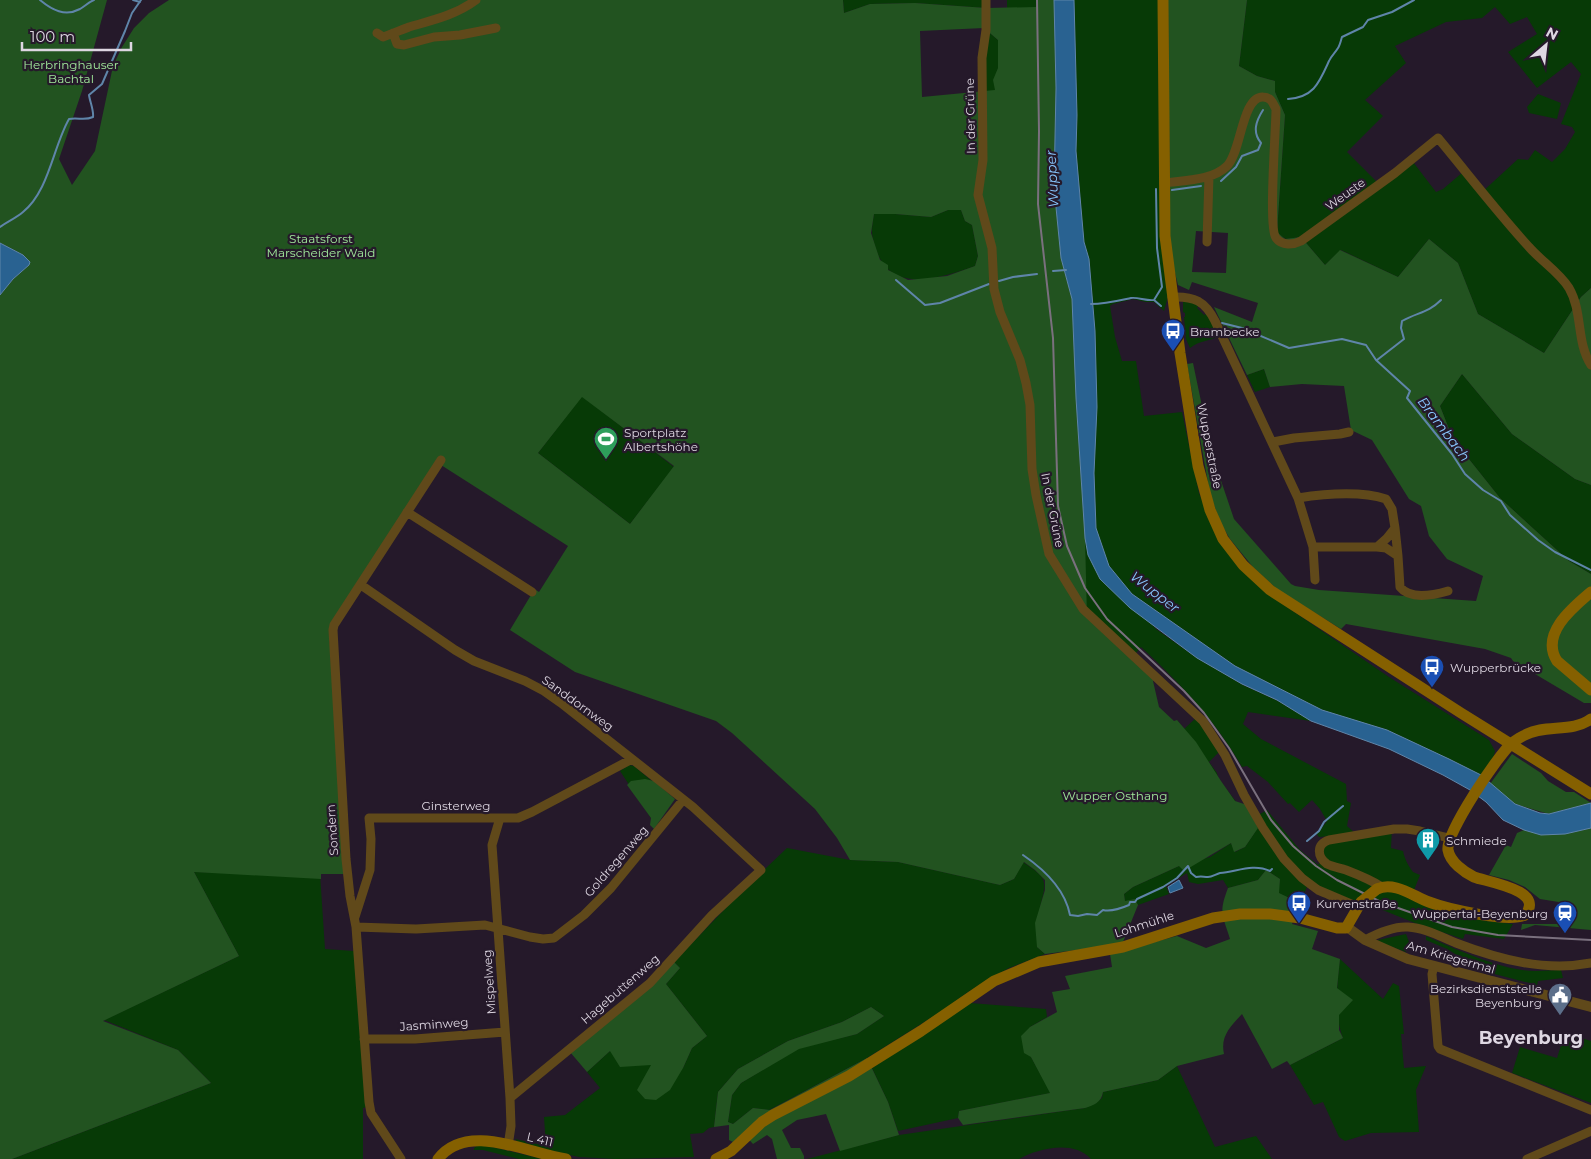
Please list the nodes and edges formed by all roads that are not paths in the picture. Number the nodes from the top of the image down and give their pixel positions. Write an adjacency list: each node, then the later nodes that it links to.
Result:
1 (476, 0): 6 (street)
2 (986, 0): 36 (street, In der Grüne)
3 (1163, 0): 8 (main road, Wupperstraße)
4 (496, 28): 6 (street)
5 (376, 33): 6 (street)
6 (393, 33)
7 (1209, 176): 8 (street, Weuste); 9 (street); 11 (street, Weuste)
8 (1164, 183): 10 (main road, Wupperstraße)
9 (1207, 242)
10 (1172, 297): 13 (street); 28 (main road, Wupperstraße)
11 (1591, 365)
12 (1348, 432): 13 (street)
13 (1273, 442): 15 (street)
14 (441, 460): 16 (street, Sondern)
15 (1298, 498): 17 (street); 18 (street)
16 (408, 512): 22 (street, Sondern); 24 (street)
17 (1395, 528): 19 (street); 20 (street)
18 (1312, 547): 19 (street); 21 (street)
19 (1377, 547): 20 (street)
20 (1398, 556): 23 (street)
21 (1315, 580)
22 (361, 585): 29 (street, Sanddornweg); 37 (street, Sondern)
23 (1448, 591)
24 (532, 592)
25 (1591, 592): 26 (main road)
26 (1591, 690)
27 (1591, 719): 28 (main road)
28 (1511, 744): 30 (main road, Wupperstraße); 33 (main road)
29 (632, 759): 31 (street, Sanddornweg); 32 (street, Ginsterweg)
30 (1591, 794)
31 (683, 800): 34 (street, Sanddornweg); 39 (street, Goldregenweg)
32 (500, 818): 37 (street, Ginsterweg); 39 (street, Mispelweg)
33 (1449, 838): 35 (street); 35 (main road)
34 (761, 870): 46 (street, Hagebuttenweg)
35 (1380, 888): 36 (main road, bridge)
36 (1359, 905): 38 (main road)
37 (355, 923): 39 (street, Goldregenweg); 45 (street, Sondern)
38 (1347, 927): 40 (street, Am Kriegermal); 53 (main road, Lohmühle)
39 (498, 929): 44 (street, Mispelweg)
40 (1364, 940): 41 (street, Am Kriegermal); 42 (street, Am Kriegermal)
41 (1591, 963)
42 (1434, 966): 43 (street, Am Kriegermal); 47 (street)
43 (1591, 1007)
44 (505, 1032): 45 (street, Jasminweg); 46 (street, Mispelweg)
45 (364, 1039): 50 (street, Sondern)
46 (510, 1098): 49 (street, Mispelweg)
47 (1591, 1110)
48 (1591, 1131): 54 (street)
49 (508, 1146): 51 (main road, L 411); 52 (main road, L 411 / L 411)
50 (401, 1159)
51 (438, 1159)
52 (566, 1159)
53 (716, 1159)
54 (1527, 1159)

